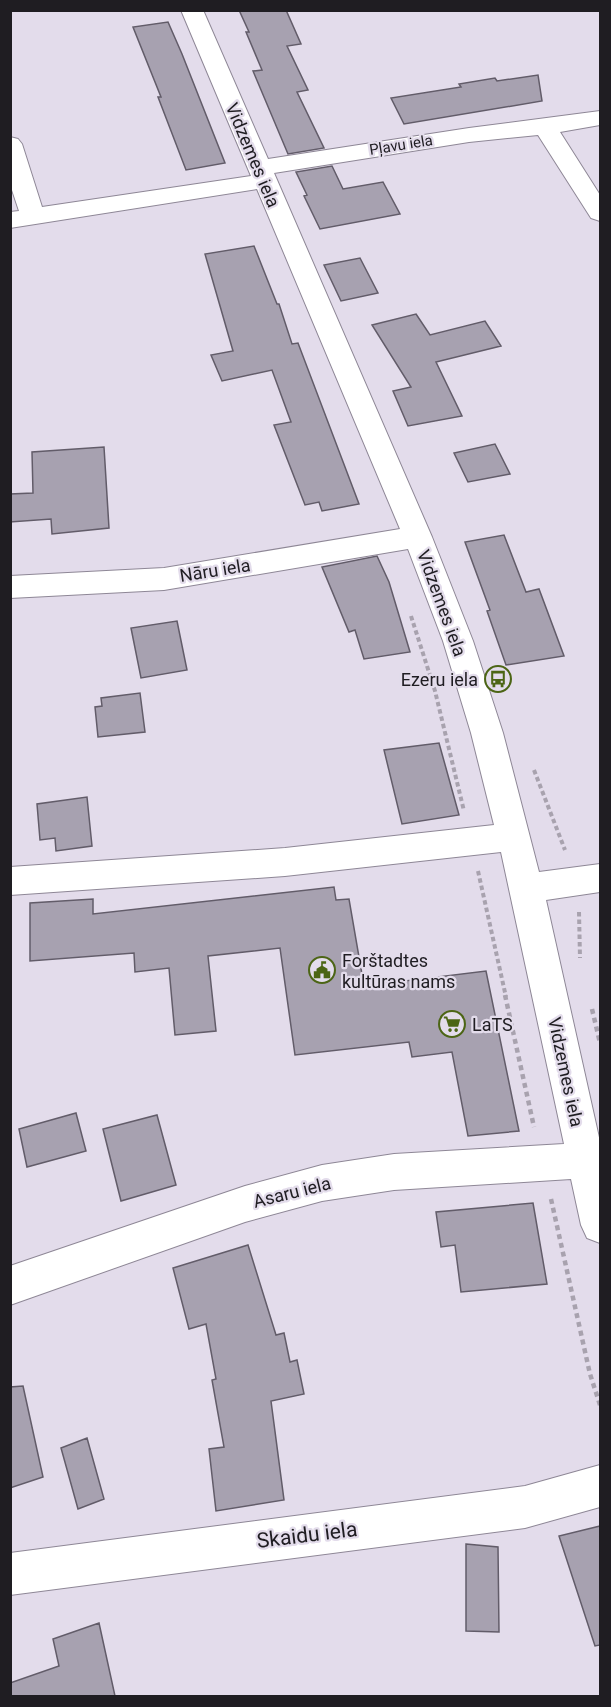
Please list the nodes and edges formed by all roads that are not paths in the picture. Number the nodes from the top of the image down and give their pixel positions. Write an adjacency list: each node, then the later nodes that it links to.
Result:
1 (192, 10): 5 (street, Vidzemes iela)
2 (600, 118): 3 (street, Pļavu iela)
3 (545, 127): 5 (street, Pļavu iela); 6 (street)
4 (10, 144): 7 (street)
5 (261, 174): 7 (street, Pļavu iela); 8 (street, Vidzemes iela)
6 (600, 213)
7 (22, 219)
8 (418, 537): 9 (street, Nāru iela); 10 (street, Vidzemes iela)
9 (10, 587)
10 (513, 837): 12 (street); 13 (street, Vidzemes iela)
11 (600, 878): 13 (street)
12 (10, 880)
13 (526, 888): 14 (street, Vidzemes iela)
14 (585, 1160): 15 (street, Vidzemes iela); 16 (street, Asaru iela)
15 (600, 1225)
16 (10, 1286)
17 (600, 1486): 18 (street, Skaidu iela)
18 (10, 1574)

